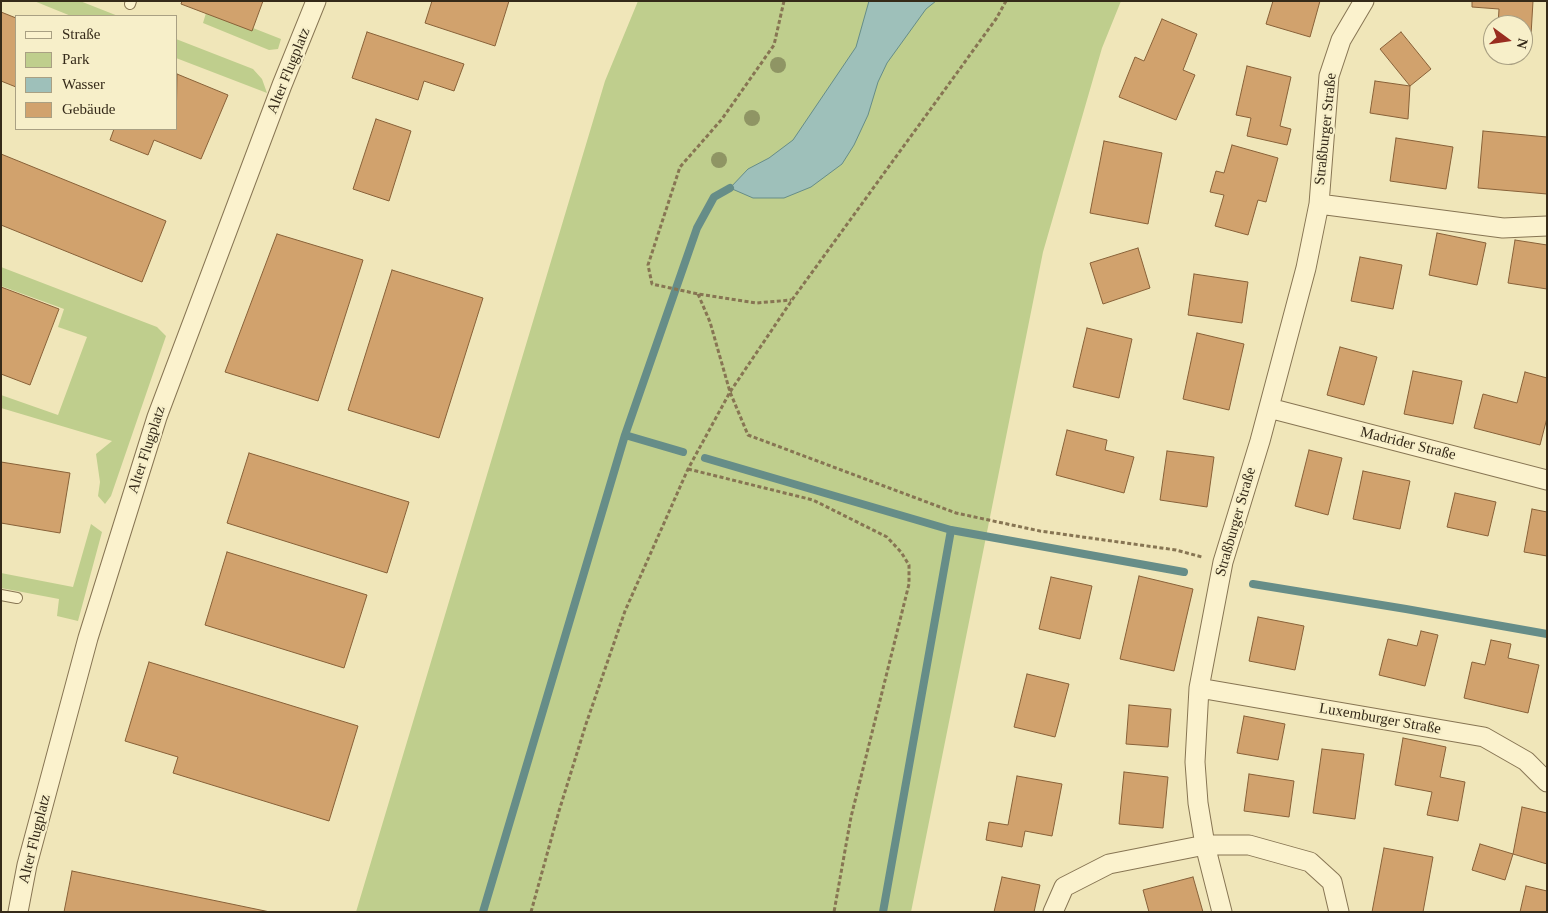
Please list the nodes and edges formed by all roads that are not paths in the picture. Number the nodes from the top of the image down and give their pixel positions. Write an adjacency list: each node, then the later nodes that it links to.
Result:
1 (316, 1): 12 (street, Alter Flugplatz)
2 (1364, 1): 3 (street, Straßburger Straße)
3 (1319, 204): 4 (street, Straßburger Straße); 5 (street, Straßburger Straße)
4 (1547, 226)
5 (1269, 408): 6 (street, Madrider Straße); 9 (street, Straßburger Straße)
6 (1547, 480)
7 (1, 595): 8 (lane)
8 (17, 598)
9 (1199, 688): 10 (street, Luxemburger Straße); 11 (street, Straßburger Straße)
10 (1547, 782)
11 (1205, 845): 13 (street); 14 (street, Straßburger Straße); 15 (street)
12 (18, 912)
13 (1053, 912)
14 (1222, 912)
15 (1339, 912)

